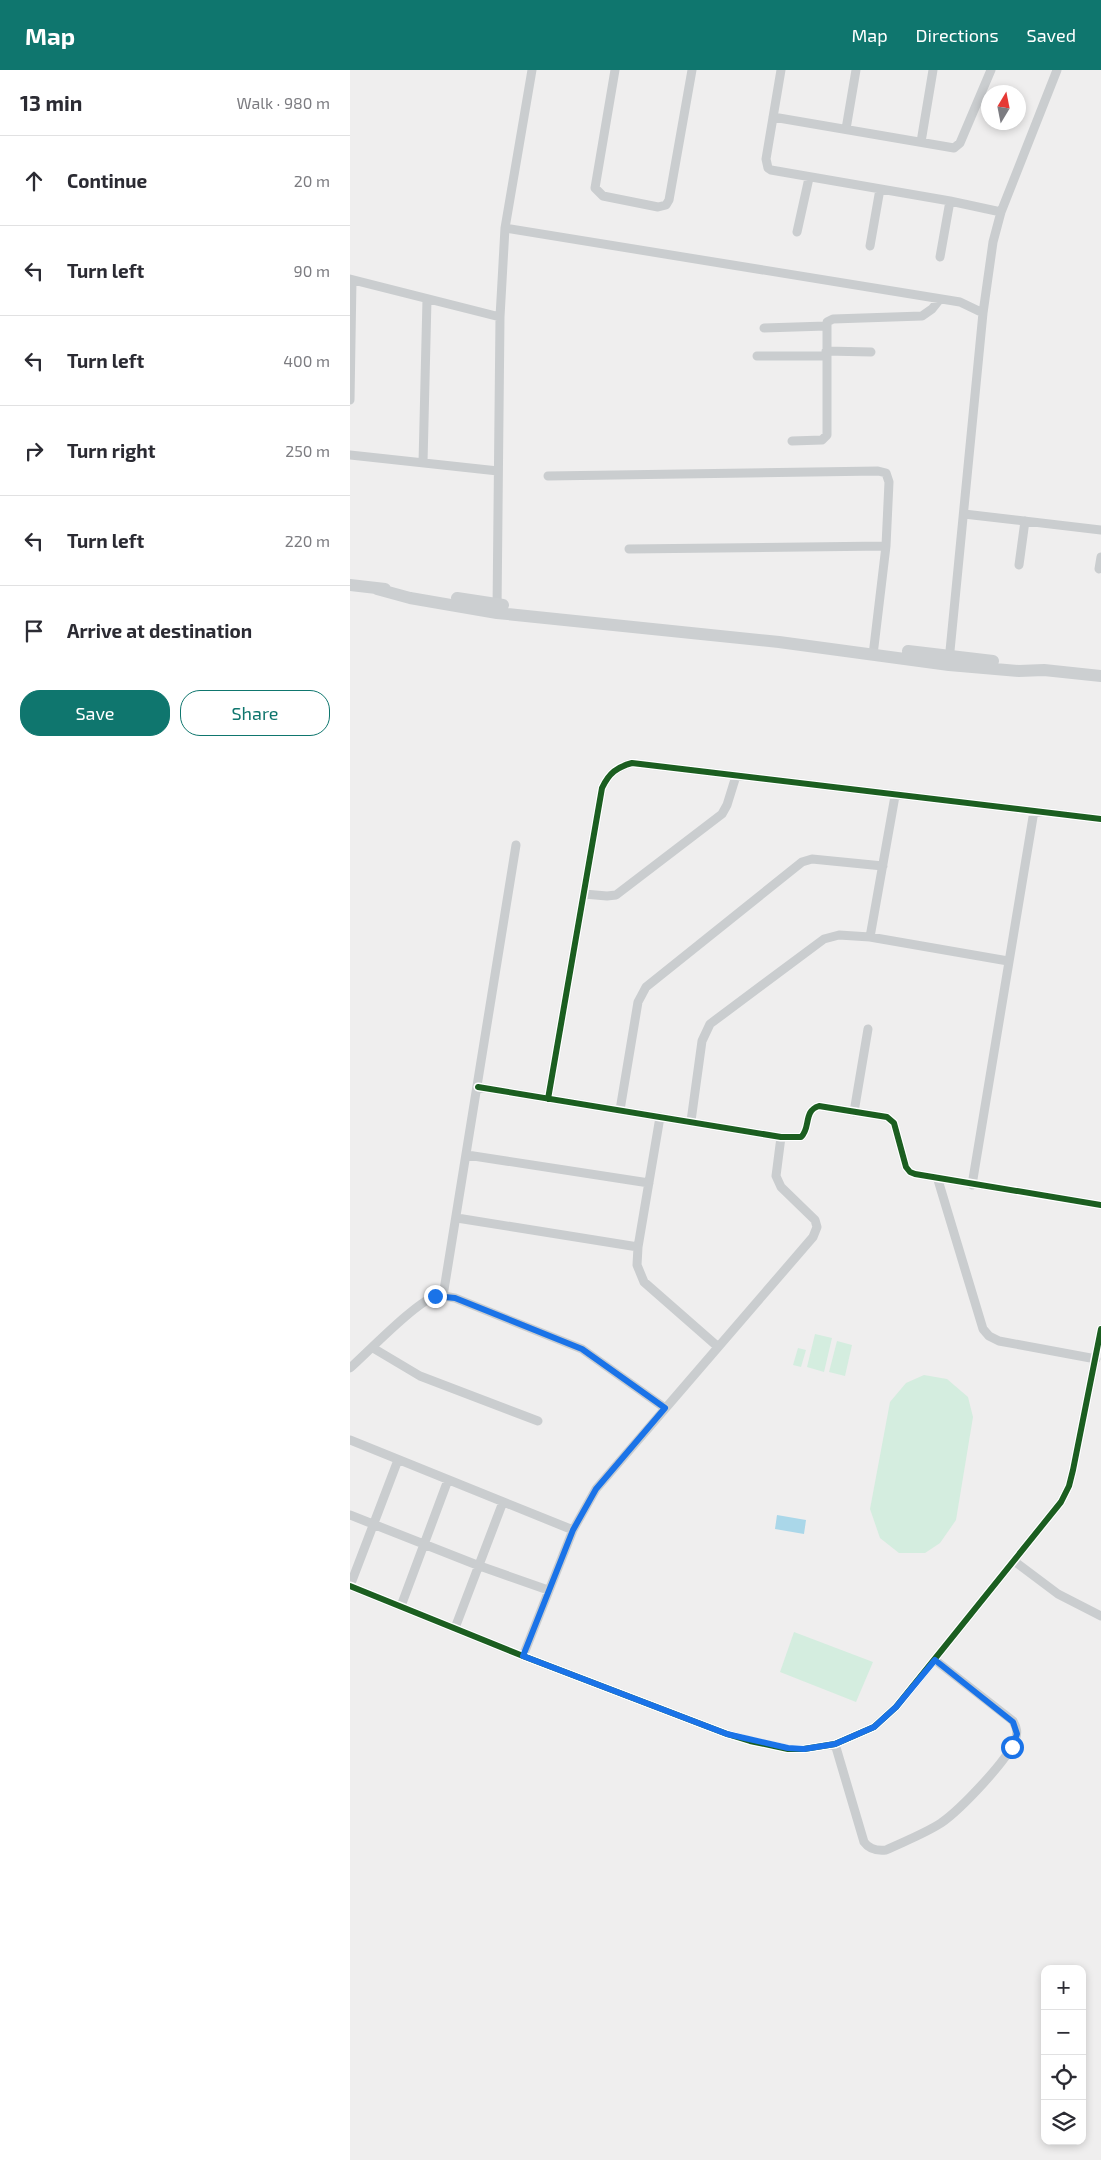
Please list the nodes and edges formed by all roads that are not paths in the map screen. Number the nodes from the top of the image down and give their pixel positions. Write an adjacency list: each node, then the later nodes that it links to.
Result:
1 (532, 70): 16 (street)
2 (615, 70): 3 (street)
3 (692, 70)
4 (781, 70): 9 (street)
5 (856, 70): 10 (street)
6 (933, 70): 11 (street)
7 (991, 70): 11 (street)
8 (1057, 70): 15 (street)
9 (773, 117): 10 (street); 12 (street)
10 (846, 129): 11 (street)
11 (921, 142)
12 (809, 178): 13 (street); 17 (street)
13 (880, 189): 14 (street); 18 (street)
14 (950, 201): 15 (street); 19 (street)
15 (1001, 212): 23 (street)
16 (505, 228): 22 (street); 24 (street)
17 (797, 232)
18 (870, 246)
19 (940, 256)
20 (351, 279): 21 (street); 30 (street)
21 (427, 299): 24 (street); 34 (street)
22 (940, 299): 23 (street); 25 (street)
23 (983, 313): 37 (street)
24 (500, 317): 35 (street)
25 (826, 326): 26 (street); 28 (street)
26 (764, 328)
27 (871, 352): 28 (street)
28 (826, 354): 29 (street); 32 (street)
29 (757, 356)
30 (351, 360): 31 (street)
31 (350, 400)
32 (792, 441)
33 (350, 455): 34 (street)
34 (424, 463): 35 (street)
35 (498, 471): 46 (street)
36 (548, 476): 40 (street)
37 (964, 514): 38 (street); 48 (street)
38 (1025, 521): 39 (street); 43 (street)
39 (1101, 530)
40 (886, 546): 41 (street); 47 (street)
41 (628, 549)
42 (1101, 557): 44 (street)
43 (1019, 565)
44 (1099, 569)
45 (350, 585): 46 (main road)
46 (497, 608): 47 (main road)
47 (874, 650): 48 (main road)
48 (949, 660): 49 (main road)
49 (1101, 676)
50 (736, 776): 51 (street); 56 (street); 56 (street)
51 (895, 796): 52 (street); 55 (street)
52 (1034, 811): 53 (street); 58 (street)
53 (1101, 819)
54 (516, 845): 60 (street)
55 (883, 866): 57 (street); 62 (street)
56 (584, 894): 61 (street)
57 (870, 938): 58 (street); 65 (street)
58 (1008, 961): 70 (street)
59 (868, 1029): 63 (street)
60 (478, 1087): 61 (street); 67 (street)
61 (548, 1099): 62 (street)
62 (620, 1110): 64 (street)
63 (854, 1112): 66 (street); 68 (street)
64 (660, 1117): 65 (street); 69 (street)
65 (691, 1122): 66 (street)
66 (782, 1137): 76 (street)
67 (467, 1155): 69 (street); 72 (street)
68 (938, 1180): 70 (street); 78 (street)
69 (649, 1184): 73 (street)
70 (972, 1185): 71 (street)
71 (1101, 1205)
72 (457, 1218): 73 (street); 74 (street)
73 (638, 1247): 76 (street)
74 (443, 1296): 77 (street); 80 (street)
75 (1101, 1329): 78 (street)
76 (717, 1346): 80 (street)
77 (373, 1348): 79 (street); 81 (street)
78 (1096, 1359): 90 (street)
79 (350, 1368)
80 (665, 1408): 88 (street)
81 (538, 1421)
82 (350, 1440): 83 (street)
83 (398, 1460): 84 (street); 87 (street)
84 (448, 1480): 85 (street); 89 (street)
85 (503, 1502): 88 (street); 91 (street)
86 (350, 1515): 87 (street)
87 (374, 1525): 89 (street); 92 (street)
88 (573, 1530): 93 (street)
89 (424, 1545): 91 (street); 94 (street)
90 (1014, 1561): 95 (street); 98 (street)
91 (477, 1565): 93 (street); 96 (street)
92 (350, 1586): 94 (street)
93 (548, 1590): 97 (street)
94 (401, 1606): 96 (street)
95 (1101, 1616)
96 (455, 1628): 97 (street)
97 (523, 1656): 99 (street)
98 (935, 1660): 99 (street); 99 (street)
99 (835, 1744)

